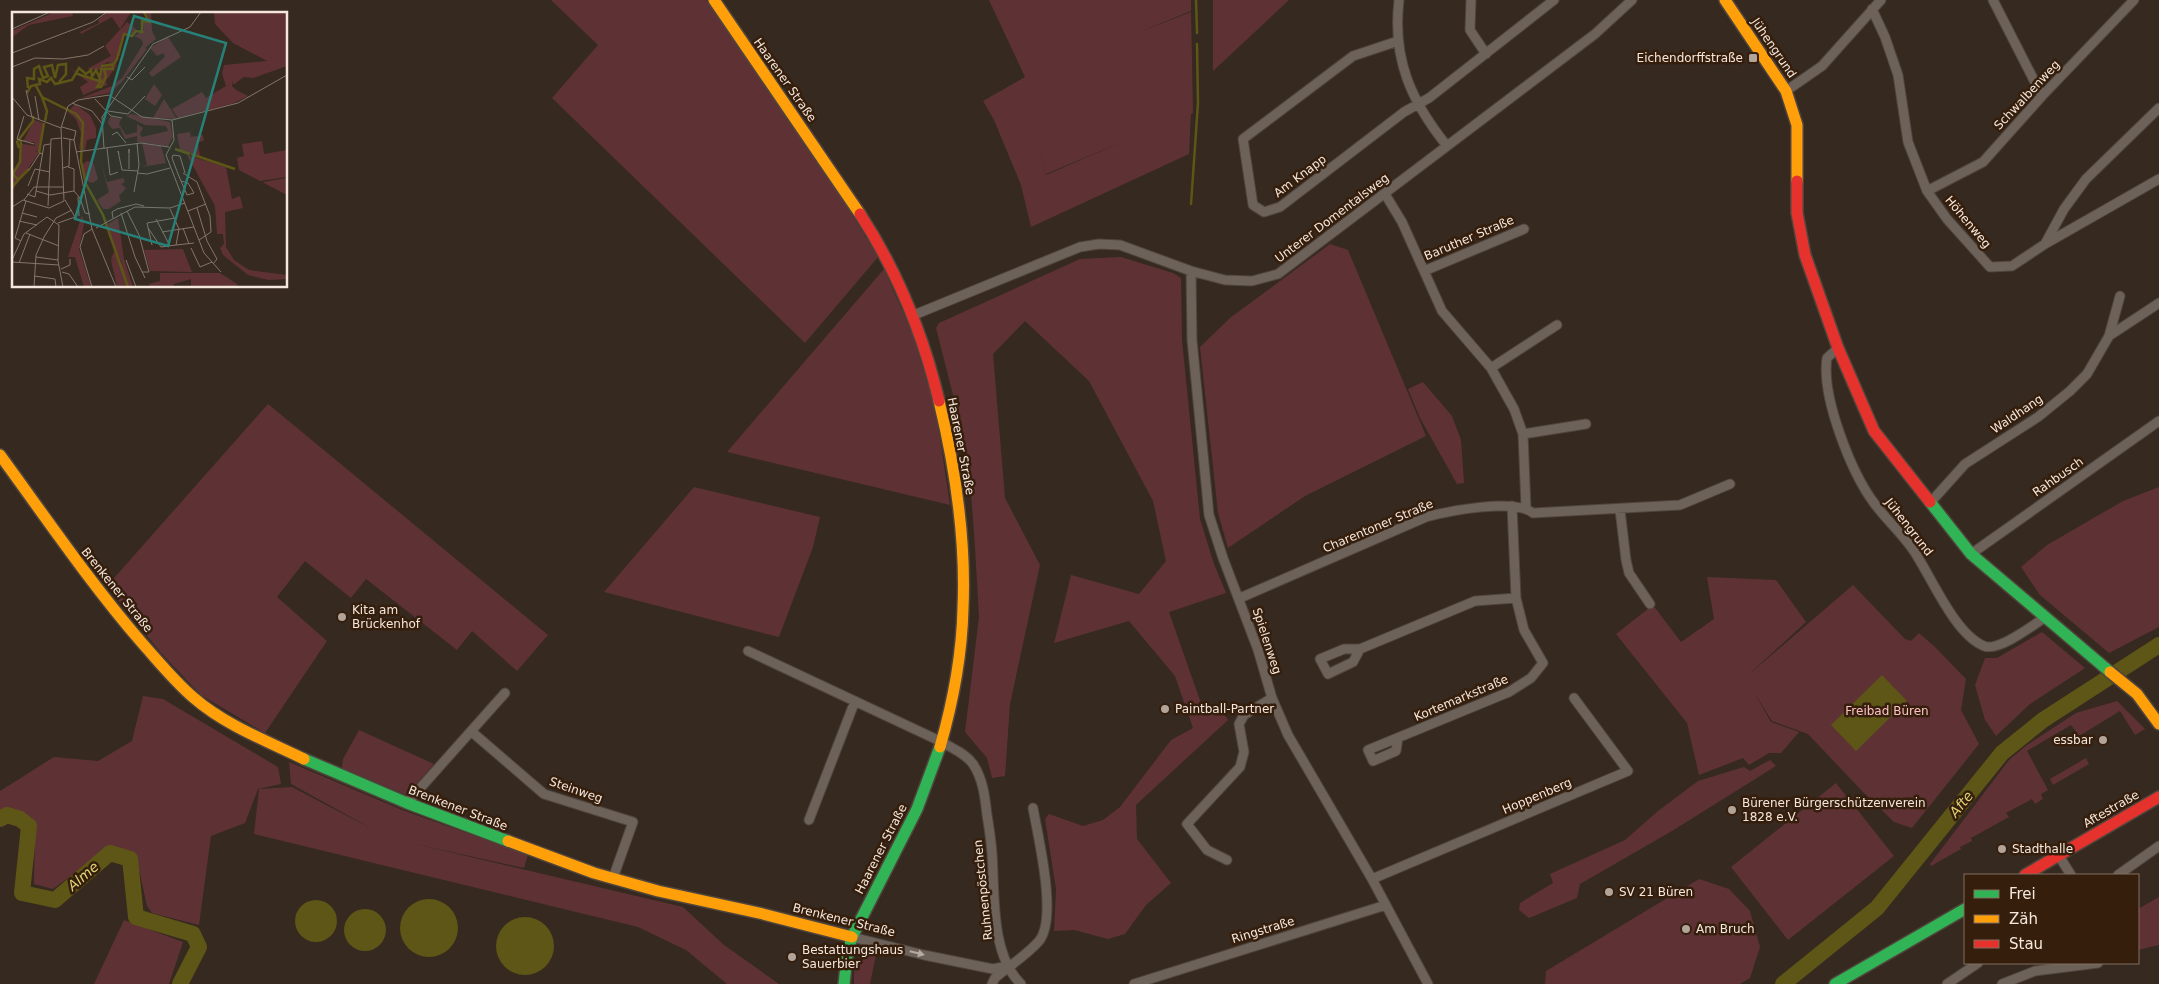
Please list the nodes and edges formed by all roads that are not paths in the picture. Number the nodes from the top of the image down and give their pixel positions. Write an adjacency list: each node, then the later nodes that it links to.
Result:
1 (714, 0): 27 (main road, Haarener Straße)
2 (1399, 0): 11 (street)
3 (1471, 0): 12 (street)
4 (1554, 0): 12 (street)
5 (1632, 0): 17 (street, Unterer Domentalsweg)
6 (1725, 0): 13 (main road, Jühengrund)
7 (1881, 0): 10 (street)
8 (1993, 0): 14 (street)
9 (2134, 0): 14 (street, Schwalbenweg)
10 (1872, 10): 13 (street); 19 (street, Höhenweg)
11 (1398, 41): 15 (street); 15 (street, Am Knapp)
12 (1486, 54): 15 (street)
13 (1786, 91): 30 (main road, Jühengrund)
14 (2042, 96): 19 (street, Schwalbenweg)
15 (1418, 104): 17 (street)
16 (2159, 108): 22 (street)
17 (1447, 146): 20 (street, Unterer Domentalsweg)
18 (2159, 179): 22 (street, Höhenweg)
19 (1927, 191): 22 (street, Höhenweg)
20 (1385, 194): 23 (street, Unterer Domentalsweg); 24 (street, Baruther Straße)
21 (1524, 228): 24 (street, Baruther Straße)
22 (2045, 244)
23 (1191, 271): 27 (street, Unterer Domentalsweg); 42 (street, Spielenweg)
24 (1424, 271): 31 (street, Baruther Straße)
25 (2120, 296): 29 (street, Waldhang)
26 (2159, 303): 29 (street, Waldhang)
27 (914, 315): 55 (main road, Haarener Straße)
28 (1558, 325): 31 (street)
29 (2110, 336): 37 (street, Waldhang)
30 (1838, 348): 37 (main road, Jühengrund); 45 (street, Jühengrund)
31 (1492, 368): 34 (street, Baruther Straße)
32 (2159, 421): 41 (street, Rahbusch)
33 (1586, 424): 34 (street)
34 (1523, 434): 39 (street, Baruther Straße)
35 (0, 455): 57 (main road, Brenkener Straße)
36 (1730, 484): 40 (street, Charentoner Straße)
37 (1930, 503): 41 (main road, Jühengrund)
38 (1512, 506): 39 (street, Charentoner Straße); 42 (street, Charentoner Straße); 43 (street, Kortemarkstraße)
39 (1526, 508): 40 (street, Charentoner Straße)
40 (1620, 510): 44 (street)
41 (1970, 554): 45 (main road, Jühengrund)
42 (1240, 598): 49 (street, Spielenweg)
43 (1516, 598): 46 (street); 54 (street, Kortemarkstraße)
44 (1650, 604)
45 (2044, 618): 52 (main road, Jühengrund)
46 (1360, 649)
47 (748, 651): 51 (street, Ruhnenpöstchen)
48 (505, 693): 53 (street)
49 (1272, 698): 62 (street); 67 (street, Spielenweg)
50 (1574, 698): 67 (street, Hoppenberg)
51 (855, 701): 55 (street, Ruhnenpöstchen); 59 (street)
52 (2159, 724)
53 (472, 732): 57 (street); 66 (street, Steinweg)
54 (1398, 738)
55 (942, 742): 70 (main road, Haarener Straße); 73 (street, Ruhnenpöstchen)
56 (2159, 797): 61 (main road, Aftestraße)
57 (407, 803): 66 (main road, Brenkener Straße)
58 (1033, 808): 73 (street)
59 (809, 820)
60 (2159, 846): 65 (street)
61 (2059, 856): 63 (main road, Aftestraße); 64 (street)
62 (1228, 860)
63 (2027, 874)
64 (2070, 874)
65 (2119, 874)
66 (613, 878): 70 (main road, Brenkener Straße)
67 (1372, 879): 68 (street, Spielenweg)
68 (1386, 905): 74 (street, Ringstraße); 79 (street, Spielenweg)
69 (1964, 910): 80 (main road)
70 (852, 937): 73 (street, Brenkener Straße, one-way to 73); 75 (main road, Haarener Straße)
71 (1977, 964): 81 (street)
72 (2089, 964): 82 (street)
73 (1008, 966): 76 (street); 77 (street)
74 (1155, 980): 78 (street)
75 (844, 984)
76 (992, 984)
77 (1021, 984)
78 (1134, 984)
79 (1428, 984)
80 (1834, 984)
81 (1947, 984)
82 (2002, 984)

